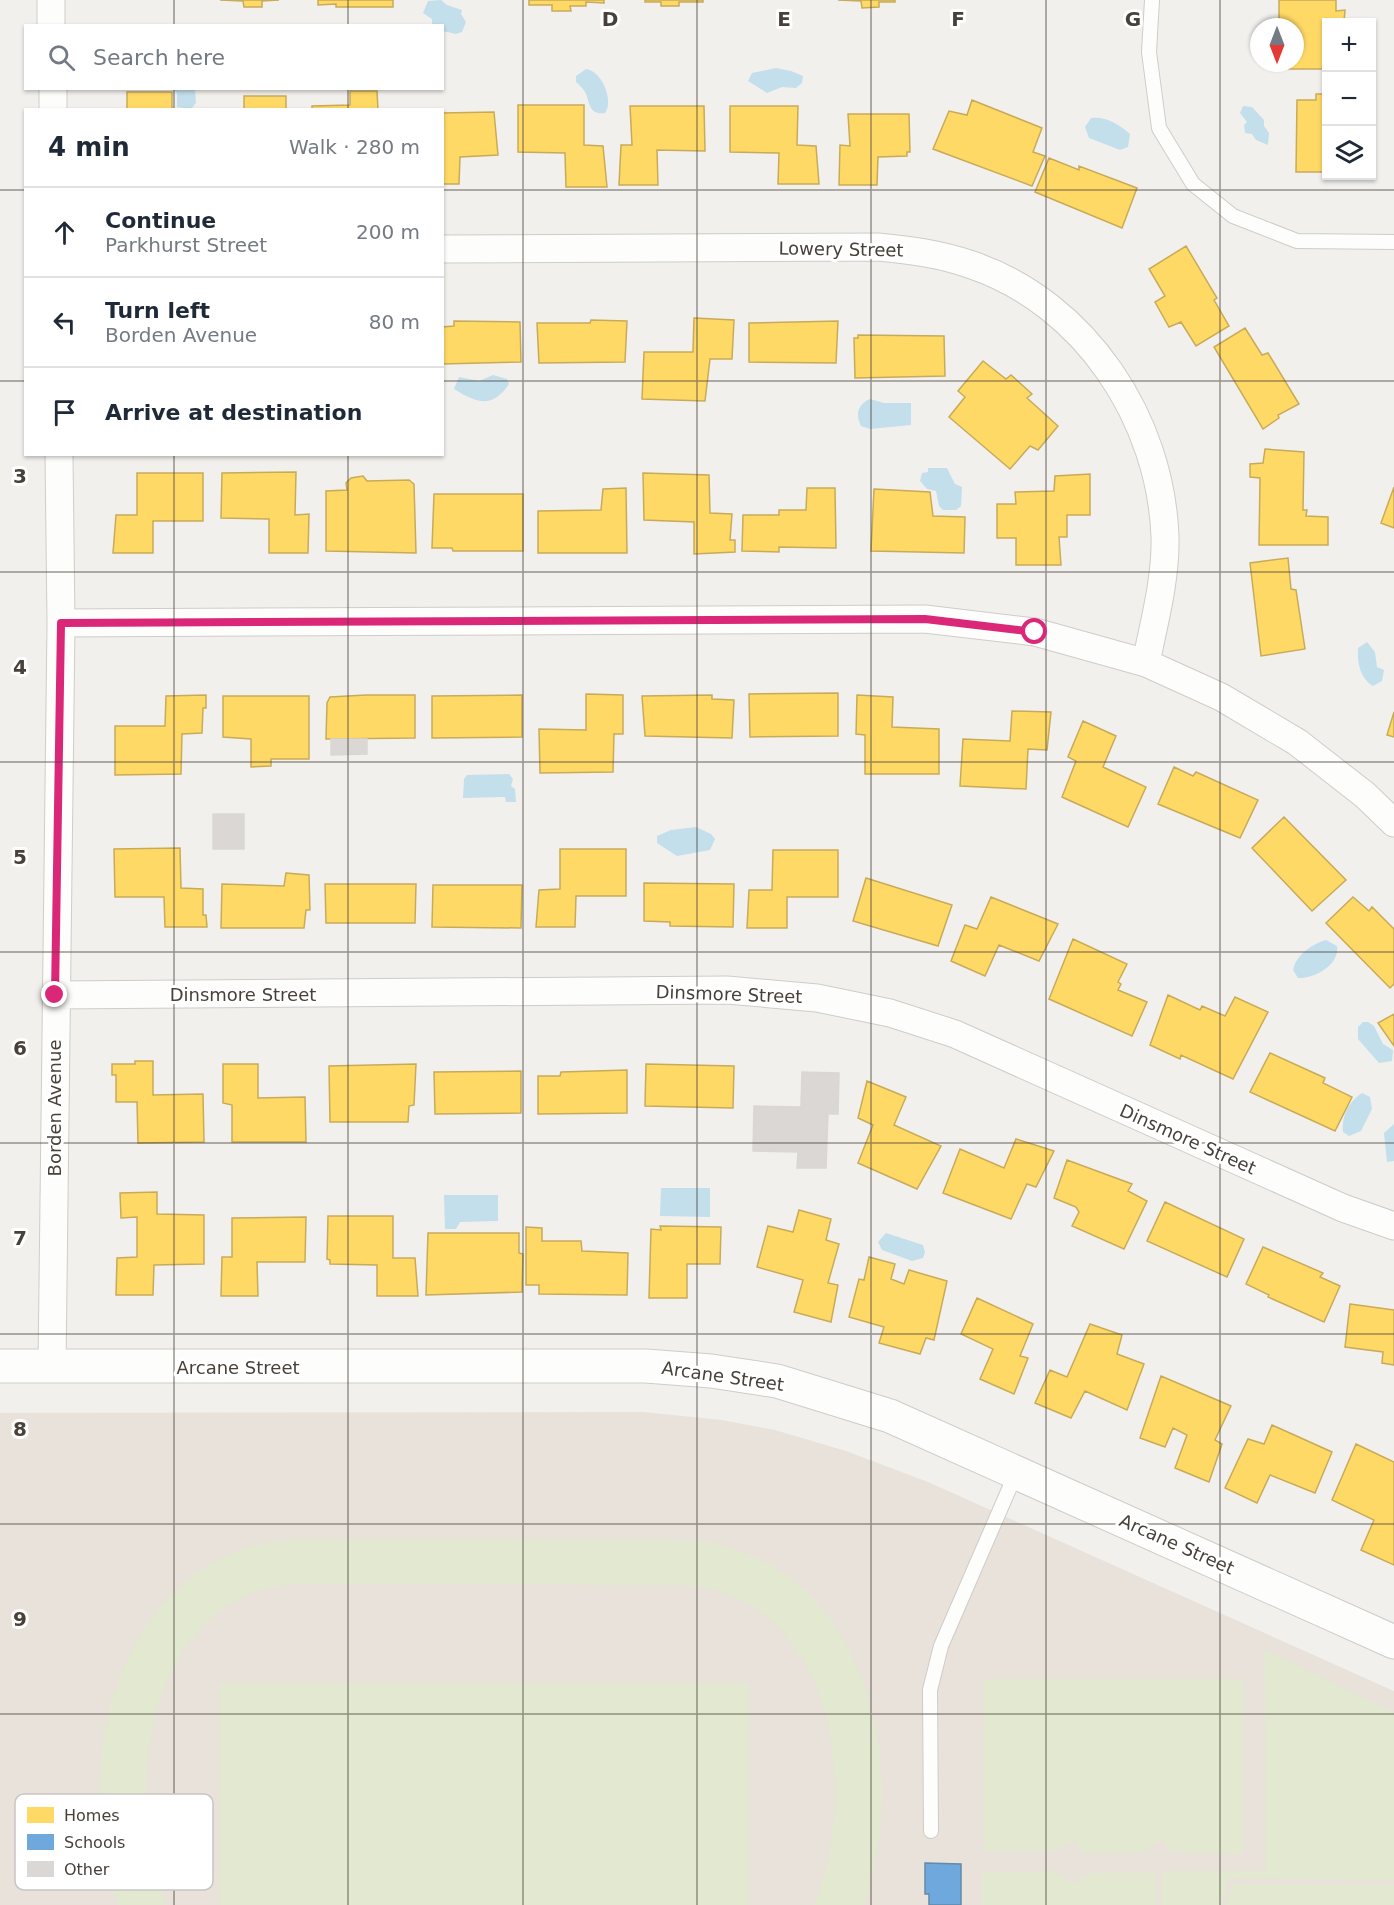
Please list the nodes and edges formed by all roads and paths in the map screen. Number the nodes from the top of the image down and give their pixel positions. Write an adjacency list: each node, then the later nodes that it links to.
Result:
1 (51, 0): 3 (street)
2 (1152, 0): 6 (lane)
3 (51, 24)
4 (53, 90): 5 (street)
5 (53, 108)
6 (1394, 242)
7 (444, 249): 10 (street, Lowery Street)
8 (59, 456): 9 (street, Borden Avenue)
9 (61, 623): 10 (street); 12 (street, Borden Avenue)
10 (1146, 663): 11 (street)
11 (1394, 824)
12 (55, 995): 13 (street, Dinsmore Street); 15 (street, Borden Avenue)
13 (1394, 1226)
14 (0, 1366): 15 (street, Arcane Street)
15 (52, 1366): 16 (street, Arcane Street)
16 (1016, 1473): 17 (street, Arcane Street); 18 (lane)
17 (1394, 1641)
18 (931, 1831)

